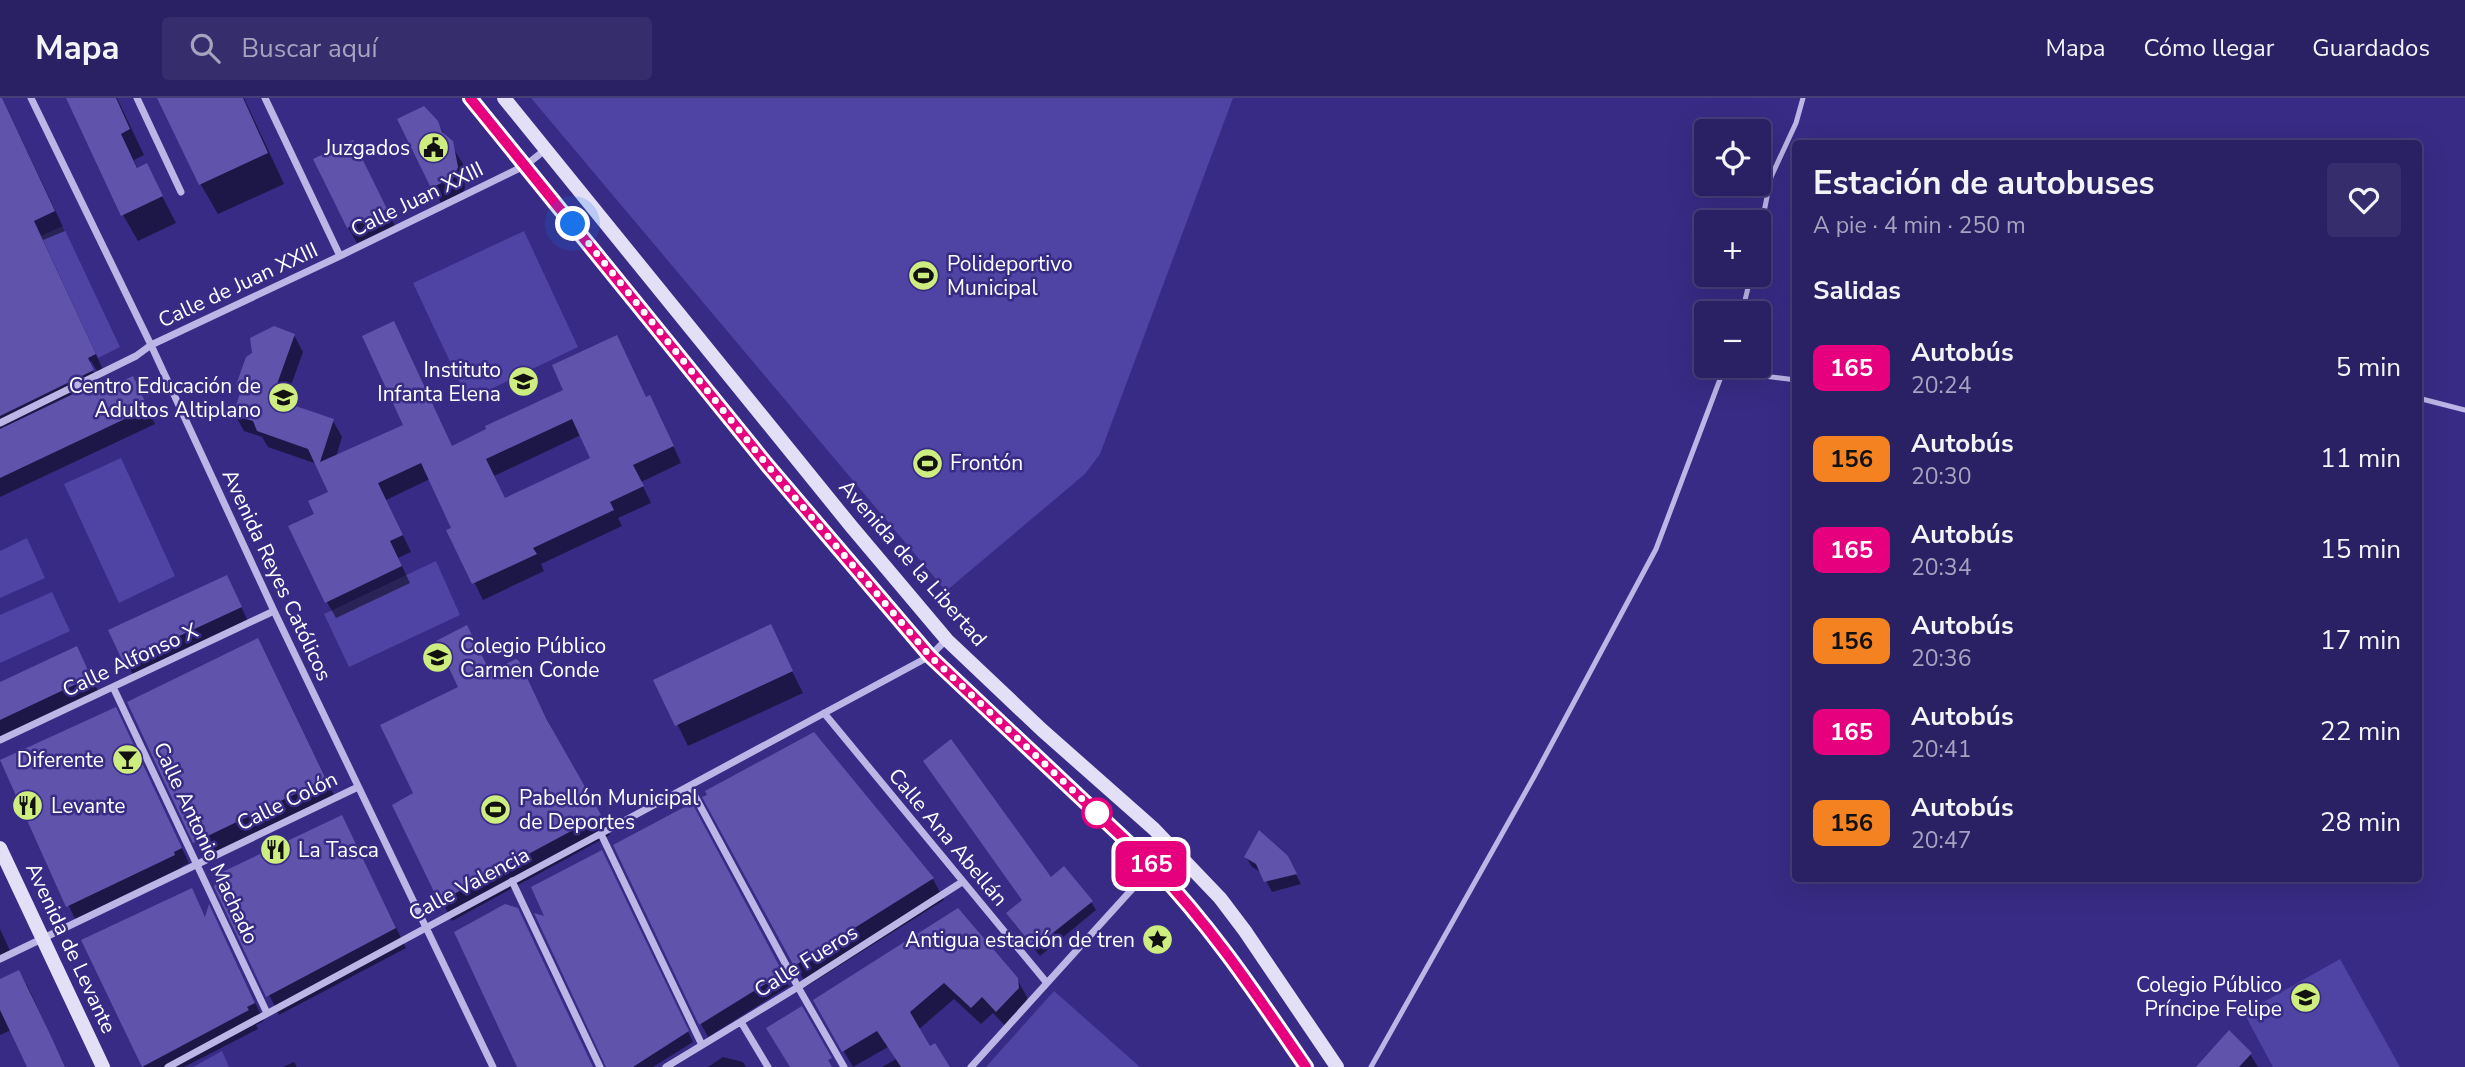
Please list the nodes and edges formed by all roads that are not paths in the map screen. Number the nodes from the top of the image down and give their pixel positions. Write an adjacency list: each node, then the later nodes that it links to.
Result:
1 (31, 98): 12 (street, Avenida Reyes Católicos)
2 (137, 98): 9 (street)
3 (265, 98): 11 (street)
4 (470, 98): 8 (main road)
5 (504, 98): 7 (main road, Avenida de la Libertad)
6 (1803, 98): 10 (lane)
7 (545, 150): 8 (street, Calle Juan XXIII); 20 (main road, Avenida de la Libertad)
8 (526, 165): 11 (street, Calle Juan XXIII); 21 (main road)
9 (181, 192)
10 (1764, 210)
11 (340, 256): 12 (street, Calle de Juan XXIII)
12 (150, 345): 18 (street); 19 (street, Avenida Reyes Católicos)
13 (1771, 376): 15 (lane)
14 (1720, 378): 51 (lane)
15 (1792, 379)
16 (2422, 399): 17 (lane)
17 (2465, 410)
18 (0, 422)
19 (274, 611): 22 (street, Calle Alfonso X); 25 (street, Avenida Reyes Católicos)
20 (947, 640): 21 (street, Calle Valencia); 50 (main road, Avenida de la Libertad)
21 (930, 656): 23 (street, Calle Valencia); 30 (main road)
22 (113, 687): 24 (street, Calle Alfonso X); 29 (street, Calle Antonio Machado)
23 (824, 713): 26 (street, Calle Valencia); 32 (street, Calle Ana Abellán)
24 (0, 740)
25 (358, 787): 29 (street, Calle Colón); 33 (street, Avenida Reyes Católicos)
26 (690, 787): 27 (street, Calle Valencia); 37 (street)
27 (601, 834): 31 (street, Calle Valencia); 40 (street)
28 (0, 848): 34 (main road, Avenida de Levante)
29 (196, 864): 34 (street, Calle Colón); 38 (street, Calle Antonio Machado)
30 (1153, 866): 36 (street); 49 (main road)
31 (512, 881): 33 (street, Calle Valencia); 44 (street)
32 (962, 882): 36 (street, Calle Ana Abellán); 37 (street, Calle Fueros)
33 (426, 926): 38 (street, Calle Valencia); 43 (street, Avenida Reyes Católicos)
34 (43, 938): 35 (street, Calle Colón); 41 (main road, Avenida de Levante)
35 (0, 960)
36 (1047, 983): 48 (street)
37 (798, 988): 39 (street, Calle Fueros); 47 (street)
38 (267, 1013): 42 (street, Calle Valencia)
39 (741, 1022): 40 (street, Calle Fueros); 46 (street)
40 (702, 1045): 45 (street, Calle Fueros)
41 (103, 1067)
42 (168, 1067)
43 (493, 1067)
44 (600, 1067)
45 (666, 1067)
46 (768, 1067)
47 (844, 1067)
48 (971, 1067)
49 (1306, 1067)
50 (1337, 1067)
51 (1371, 1067)

